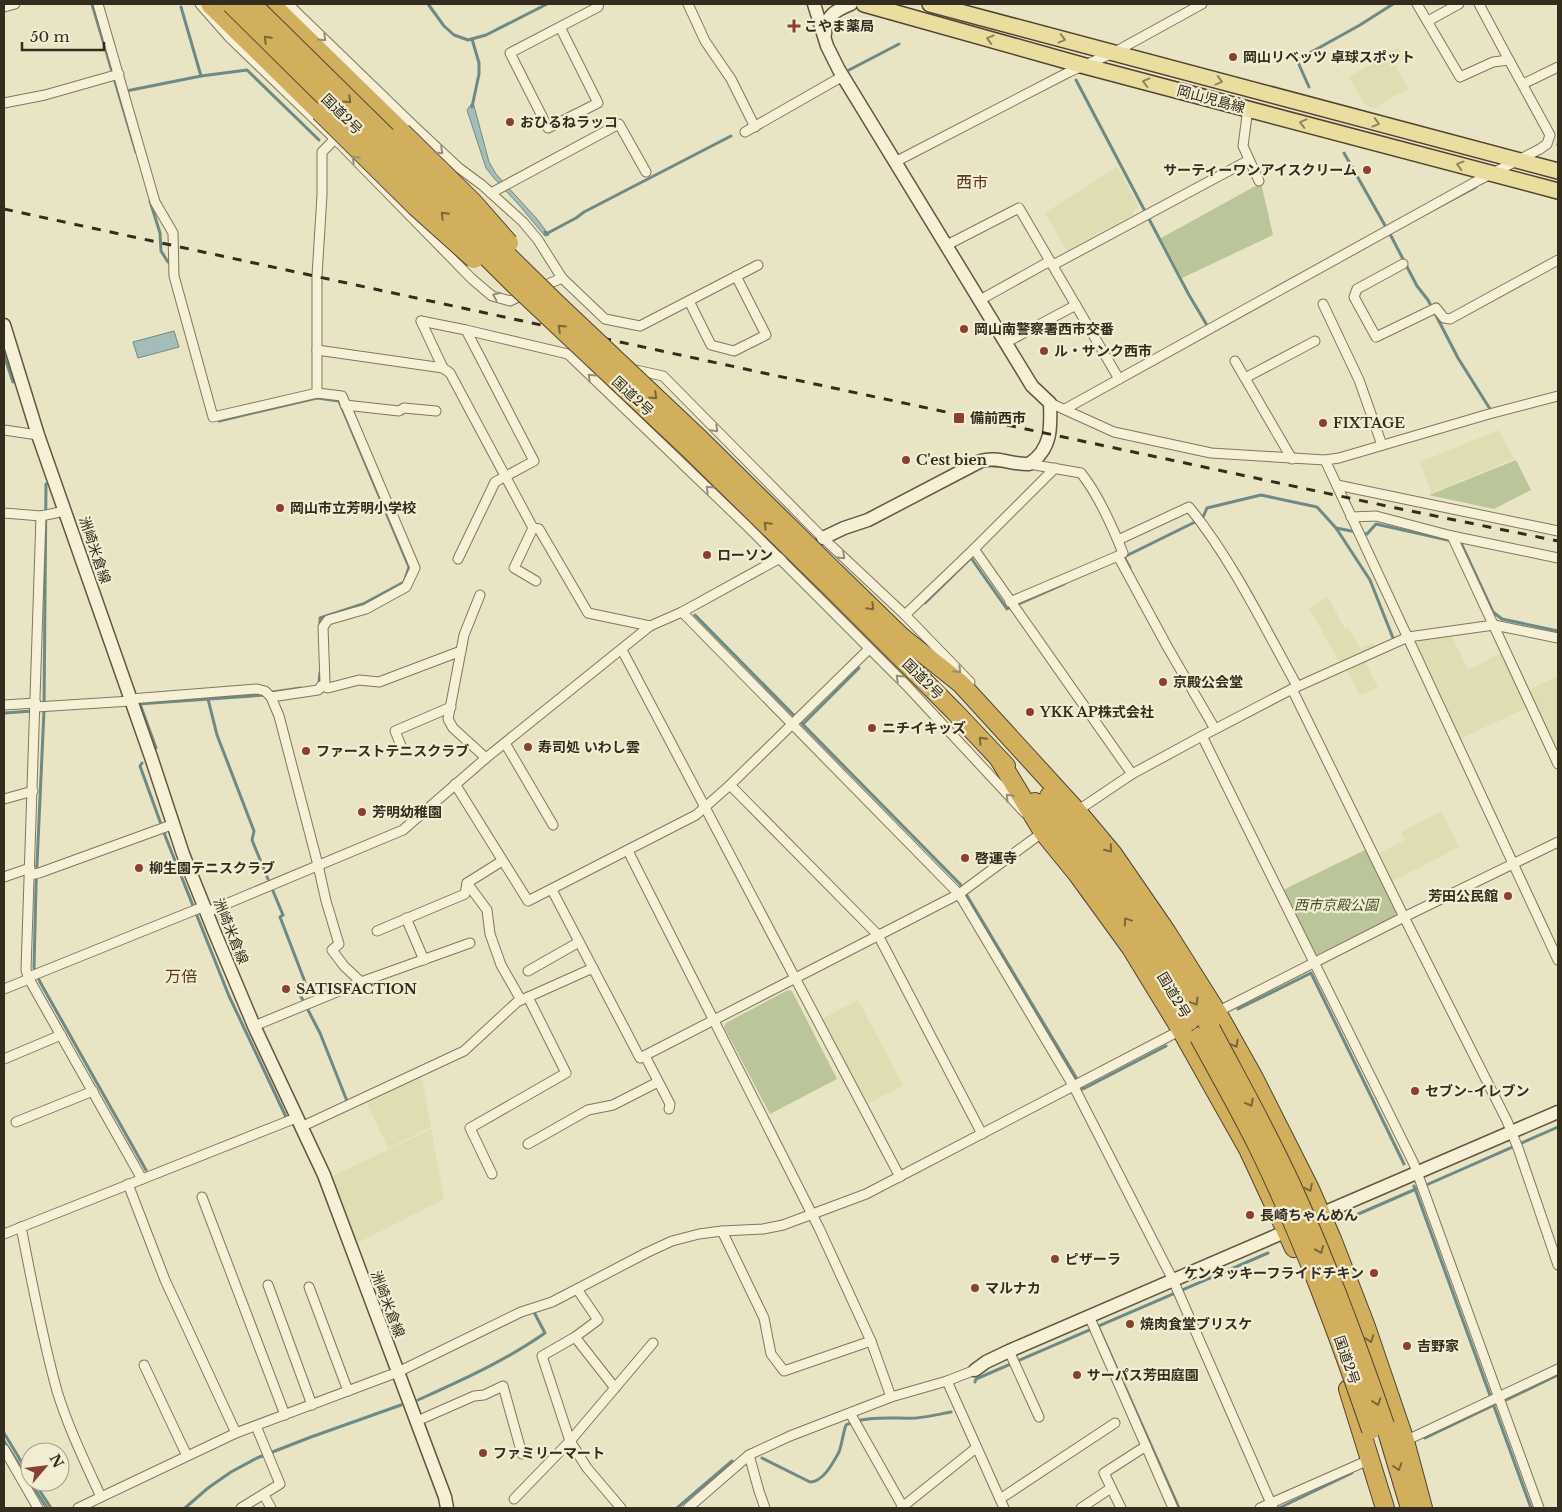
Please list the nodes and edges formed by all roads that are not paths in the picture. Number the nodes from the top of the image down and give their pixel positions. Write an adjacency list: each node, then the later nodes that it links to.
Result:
1 (15, 4): 19 (street)
2 (98, 4): 27 (street)
3 (200, 4): 35 (street)
4 (210, 4): 53 (highway, bridge)
5 (231, 4): 53 (highway, 国道2号, one-way to 5, bridge)
6 (252, 4): 56 (highway, 国道2号, one-way to 56, bridge)
7 (271, 4): 56 (highway, bridge)
8 (288, 4): 33 (street, one-way to 33)
9 (599, 4): 21 (street)
10 (688, 4): 32 (street)
11 (814, 4): 22 (street)
12 (852, 4): 22 (street)
13 (864, 4): 25 (main road, 岡山児島線, one-way to 13)
14 (930, 4): 23 (main road, 岡山児島線, one-way to 23)
15 (1202, 4): 23 (street)
16 (1418, 4): 20 (street)
17 (1459, 4): 20 (street)
18 (1479, 4): 24 (street)
19 (4, 7)
20 (1428, 21): 24 (street)
21 (560, 27): 21 (street)
22 (825, 40): 28 (street)
23 (1113, 53): 25 (street); 37 (main road, 岡山児島線, one-way to 37)
24 (1509, 60): 29 (street)
25 (1085, 66): 31 (main road, 岡山児島線, one-way to 25); 38 (street)
26 (1558, 67): 29 (street)
27 (115, 75): 30 (street); 69 (street)
28 (843, 76): 32 (street); 38 (street)
29 (1523, 84): 37 (street)
30 (4, 103)
31 (1248, 108): 36 (street); 41 (main road, 岡山児島線, one-way to 31)
32 (755, 127): 34 (street)
33 (416, 128): 42 (street); 44 (street, one-way to 44)
34 (745, 132)
35 (335, 139): 42 (street, one-way to 35); 63 (street)
36 (1249, 160): 43 (street); 48 (street)
37 (1517, 161): 39 (main road, 岡山児島線); 41 (street)
38 (895, 162): 46 (street)
39 (1558, 171)
40 (646, 172): 44 (street)
41 (1492, 174): 45 (main road, 岡山児島線); 67 (street)
42 (370, 175): 52 (street, one-way to 42)
43 (1259, 181)
44 (499, 188): 52 (street)
45 (1558, 192)
46 (947, 245): 48 (street); 54 (street)
47 (1558, 260): 49 (street)
48 (1051, 263): 54 (street); 58 (street)
49 (1402, 264)
50 (758, 265): 51 (street)
51 (736, 276): 55 (street); 55 (street)
52 (562, 278): 55 (street)
53 (518, 288): 98 (highway, 国道2号, one-way to 53, bridge)
54 (980, 300): 62 (street)
55 (689, 301)
56 (555, 302): 98 (highway, 国道2号, one-way to 98, bridge)
57 (1324, 304): 77 (street)
58 (1076, 305): 62 (street); 67 (street)
59 (4, 325): 76 (street, 洲崎米倉線)
60 (466, 330): 64 (street); 66 (street); 82 (street)
61 (1316, 341): 68 (street)
62 (1007, 342): 71 (street)
63 (317, 350): 66 (street); 69 (street)
64 (568, 355): 90 (street, one-way to 90); 94 (street, one-way to 64)
65 (1235, 361): 68 (street)
66 (443, 368): 82 (street)
67 (1119, 378): 73 (street)
68 (1245, 378): 78 (street)
69 (317, 393): 72 (street)
70 (1558, 396): 77 (street)
71 (1050, 403): 73 (street); 80 (street)
72 (345, 404): 74 (street); 112 (street)
73 (1065, 409): 78 (street)
74 (436, 411)
75 (4, 430): 76 (street)
76 (38, 435): 84 (street, 洲崎米倉線)
77 (1382, 445): 79 (street)
78 (1292, 459): 79 (street)
79 (1325, 460): 83 (street)
80 (1029, 464): 81 (street); 90 (street)
81 (1054, 468): 92 (street); 93 (street)
82 (506, 476): 88 (street); 97 (street)
83 (1336, 485): 87 (street); 89 (street)
84 (65, 511): 86 (street); 115 (street, 洲崎米倉線)
85 (4, 513): 86 (street)
86 (45, 515): 117 (street)
87 (1351, 517): 91 (street); 106 (street)
88 (533, 528): 99 (street); 105 (street)
89 (1558, 531)
90 (823, 538): 94 (street); 103 (street, one-way to 103)
91 (1453, 539): 96 (street); 104 (street)
92 (1118, 540): 95 (street); 113 (street)
93 (974, 549): 101 (street); 103 (street)
94 (779, 558): 102 (street); 109 (street)
95 (1119, 558): 101 (street); 120 (street)
96 (1558, 558)
97 (458, 560)
98 (832, 578): 107 (highway, 国道2号, one-way to 107); 125 (highway, 国道2号, one-way to 98)
99 (536, 581)
100 (480, 595): 111 (street)
101 (1012, 605): 127 (street)
102 (682, 612): 105 (street); 119 (street)
103 (905, 615): 133 (street, one-way to 133)
104 (1494, 625): 106 (street); 108 (street); 126 (street)
105 (650, 626): 110 (street)
106 (1408, 636): 113 (street); 141 (street)
107 (902, 637): 133 (highway); 168 (highway, 国道2号, one-way to 168)
108 (1558, 638)
109 (869, 649): 119 (street); 136 (street, one-way to 109)
110 (622, 650): 122 (street); 132 (street)
111 (461, 651): 112 (street); 118 (street)
112 (322, 686): 114 (street)
113 (1295, 688): 120 (street); 148 (street)
114 (269, 695): 115 (street); 140 (street)
115 (131, 700): 117 (street); 135 (street, 洲崎米倉線)
116 (4, 705): 117 (street)
117 (38, 707): 130 (street)
118 (451, 707): 123 (street); 124 (street)
119 (796, 721): 129 (street); 146 (street)
120 (1215, 729): 121 (street)
121 (1202, 736): 127 (street); 156 (street)
122 (505, 743): 124 (street); 134 (street)
123 (402, 748)
124 (486, 758): 128 (street)
125 (999, 759): 136 (highway); 168 (highway, 国道2号, one-way to 125)
126 (1558, 764)
127 (1132, 774): 133 (street)
128 (455, 784): 139 (street); 140 (street)
129 (730, 785): 132 (street); 151 (street)
130 (33, 791): 131 (street); 142 (street)
131 (4, 799)
132 (705, 806): 138 (street); 160 (street)
133 (1077, 811): 164 (highway, one-way to 164)
134 (554, 825)
135 (167, 827): 142 (street); 147 (street, 洲崎米倉線)
136 (1043, 832): 146 (street); 167 (highway)
137 (1558, 842): 141 (street)
138 (628, 851): 145 (street); 165 (street)
139 (502, 861): 144 (street); 145 (street)
140 (318, 864): 147 (street); 161 (street)
141 (1513, 864): 148 (street); 155 (street)
142 (33, 873): 143 (street); 159 (street)
143 (4, 877)
144 (467, 883): 149 (street); 163 (street)
145 (552, 890): 152 (street)
146 (962, 892): 151 (street); 173 (street)
147 (201, 909): 159 (street); 166 (street, 洲崎米倉線)
148 (1404, 917): 156 (street); 180 (street)
149 (406, 918): 150 (street); 154 (street)
150 (377, 931)
151 (878, 935): 160 (street); 179 (street)
152 (579, 942): 157 (street); 158 (street)
153 (470, 943): 154 (street)
154 (424, 960): 161 (street)
155 (1558, 960)
156 (1314, 963): 164 (street); 185 (street)
157 (593, 968): 163 (street); 170 (street)
158 (528, 972)
159 (33, 976): 162 (street); 169 (street)
160 (794, 978): 165 (street); 183 (street)
161 (361, 982): 166 (street)
162 (4, 989)
163 (525, 999): 178 (street); 182 (street)
164 (1217, 1012): 189 (highway, one-way to 189)
165 (715, 1020): 170 (street); 188 (street)
166 (254, 1026): 178 (street, 洲崎米倉線)
167 (1181, 1030): 173 (street); 192 (highway)
168 (1205, 1033): 220 (highway, 国道2号, bridge)
169 (61, 1035): 171 (street); 174 (street)
170 (645, 1056): 172 (street)
171 (4, 1059)
172 (658, 1082): 175 (street); 181 (street)
173 (1078, 1085): 179 (street); 197 (street)
174 (92, 1091): 177 (street); 184 (street)
175 (669, 1109)
176 (1558, 1112): 180 (street)
177 (16, 1122)
178 (299, 1122): 184 (street); 207 (street, 洲崎米倉線)
179 (982, 1134): 183 (street)
180 (1515, 1140): 185 (street); 194 (street)
181 (528, 1144)
182 (492, 1174)
183 (900, 1177): 188 (street)
184 (142, 1179): 186 (street)
185 (1421, 1181): 189 (street); 212 (street)
186 (128, 1184): 190 (street); 221 (street)
187 (202, 1197): 214 (street)
188 (813, 1214): 191 (street); 201 (street)
189 (1322, 1214): 192 (street); 222 (highway, one-way to 222)
190 (21, 1227): 193 (street); 233 (street)
191 (722, 1231): 198 (street); 201 (street)
192 (1287, 1231): 197 (street); 230 (highway)
193 (4, 1234)
194 (1558, 1264)
195 (268, 1285): 213 (street)
196 (309, 1287): 210 (street)
197 (1177, 1288): 199 (street); 236 (street)
198 (577, 1289): 200 (street); 207 (street)
199 (1093, 1325): 203 (street); 224 (street)
200 (575, 1337): 209 (street); 223 (street)
201 (871, 1341): 211 (street)
202 (653, 1343): 209 (street)
203 (1012, 1359): 206 (street); 215 (street)
204 (144, 1365): 229 (street)
205 (1558, 1369): 212 (street)
206 (975, 1370): 208 (street)
207 (398, 1372): 210 (street); 217 (street, 洲崎米倉線)
208 (947, 1381): 211 (street); 225 (street)
209 (615, 1388): 223 (street)
210 (348, 1391): 213 (street)
211 (891, 1396): 216 (street)
212 (1497, 1401): 222 (street); 255 (street)
213 (312, 1405): 214 (street)
214 (285, 1415): 219 (street)
215 (1039, 1417)
216 (853, 1418): 228 (street); 237 (street)
217 (417, 1421): 227 (street); 242 (street, 洲崎米倉線)
218 (1115, 1423): 235 (street)
219 (256, 1426): 221 (street); 232 (street)
220 (1378, 1427): 252 (highway, 国道2号); 253 (highway, 国道2号, one-way to 253)
221 (236, 1433): 229 (street)
222 (1405, 1441): 254 (highway)
223 (570, 1442): 234 (street); 243 (street)
224 (1146, 1446): 231 (street); 249 (street)
225 (976, 1448): 235 (street); 237 (street)
226 (4, 1449): 238 (street)
227 (522, 1454)
228 (749, 1454): 244 (street); 245 (street)
229 (187, 1456): 233 (street)
230 (1370, 1458): 236 (street); 251 (highway)
231 (1111, 1488): 247 (street); 248 (street)
232 (264, 1495): 240 (street); 241 (street)
233 (101, 1497): 239 (street)
234 (514, 1499)
235 (1000, 1499): 246 (street)
236 (1272, 1505): 250 (street)
237 (902, 1507)
238 (38, 1508)
239 (78, 1508)
240 (241, 1508)
241 (271, 1508)
242 (447, 1508)
243 (621, 1508)
244 (688, 1508)
245 (765, 1508)
246 (1004, 1508)
247 (1081, 1508)
248 (1121, 1508)
249 (1173, 1508)
250 (1260, 1508)
251 (1385, 1508)
252 (1396, 1508)
253 (1410, 1508)
254 (1423, 1508)
255 (1539, 1508)

